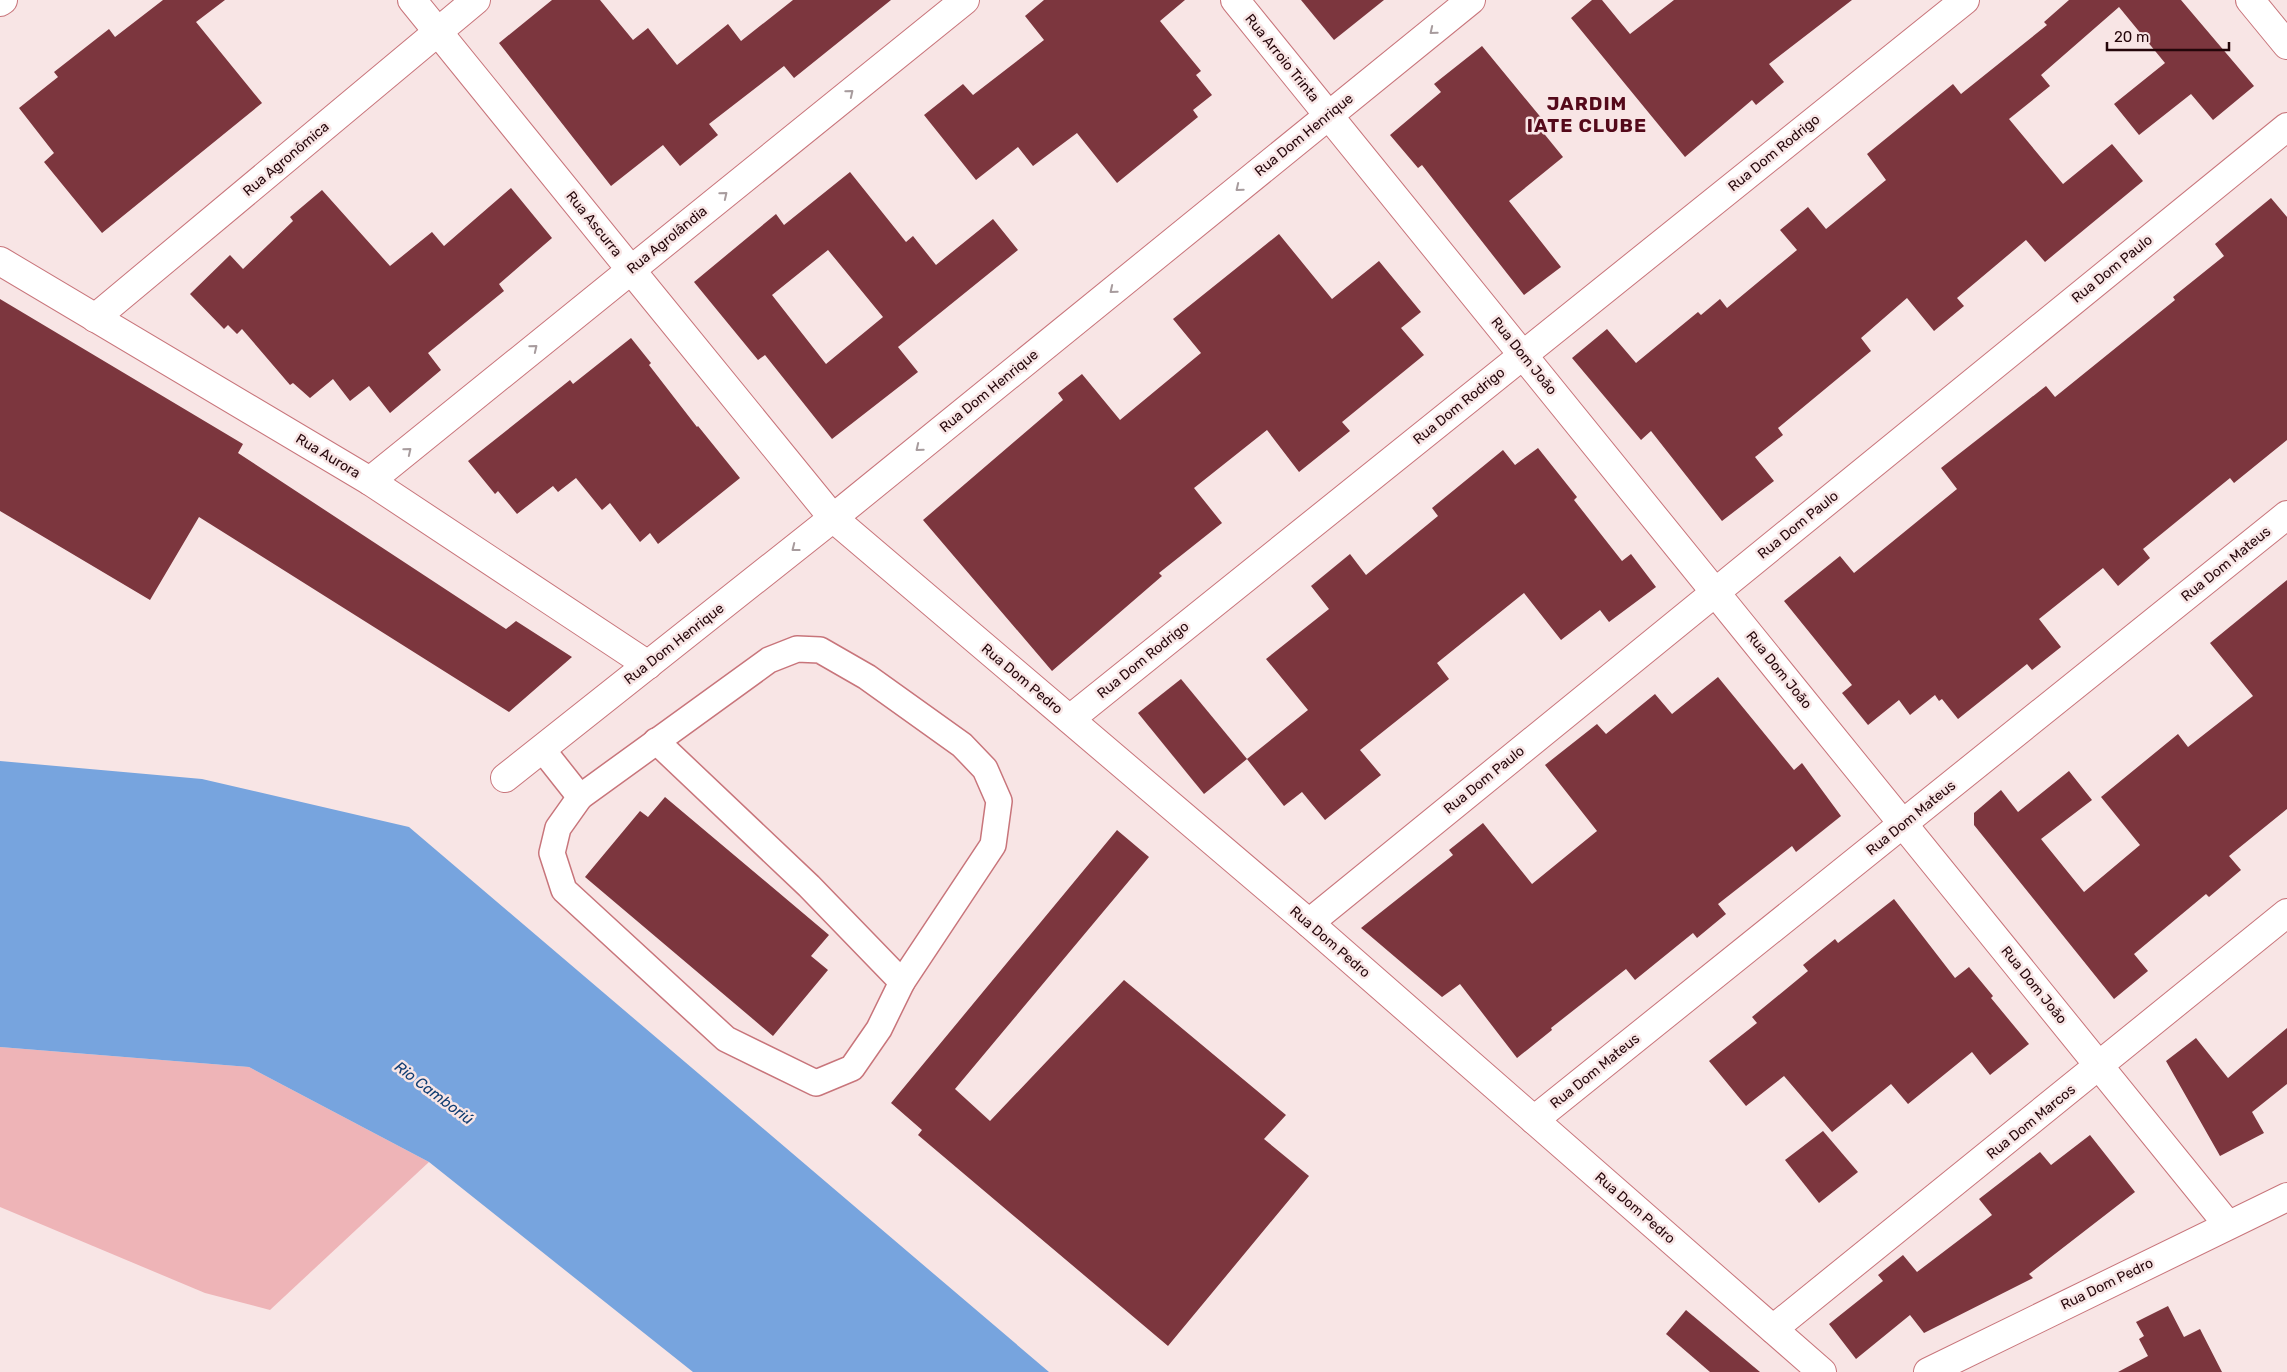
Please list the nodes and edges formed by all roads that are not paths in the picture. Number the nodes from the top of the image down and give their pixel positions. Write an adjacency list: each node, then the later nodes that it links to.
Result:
1 (412, 0): 8 (street, Rua Ascurra)
2 (476, 0): 8 (street, Rua Agronômica)
3 (965, 0): 13 (street, Rua Agrolândia, one-way to 3)
4 (1235, 0): 10 (street, Rua Arroio Trinta)
5 (1471, 0): 10 (street, Rua Dom Henrique, one-way to 10)
6 (1965, 0): 15 (street, Rua Dom Rodrigo)
7 (2250, 0): 9 (street)
8 (438, 32): 13 (street, Rua Ascurra); 14 (street, Rua Agronômica)
9 (2287, 45)
10 (1329, 115): 15 (street, Rua Dom João); 18 (street, Rua Dom Henrique, one-way to 18)
11 (2287, 127): 19 (street, Rua Dom Paulo)
12 (0, 261): 14 (street, Rua Aurora)
13 (631, 270): 16 (street, Rua Agrolândia, one-way to 13); 18 (street, Rua Ascurra)
14 (95, 318): 16 (street, Rua Aurora)
15 (1523, 355): 19 (street, Rua Dom João); 21 (street, Rua Dom Rodrigo)
16 (370, 481): 20 (street, Rua Aurora)
17 (2287, 515): 26 (street, Rua Dom Mateus)
18 (833, 518): 20 (street, Rua Dom Henrique, one-way to 20); 21 (street, Rua Dom Pedro)
19 (1715, 592): 26 (street, Rua Dom João); 28 (street, Rua Dom Paulo)
20 (648, 665): 23 (street, Rua Dom Henrique)
21 (1070, 719): 28 (street, Rua Dom Pedro)
22 (656, 741): 25 (lane); 29 (lane); 29 (lane)
23 (542, 749): 24 (street, Rua Dom Henrique); 25 (lane)
24 (505, 778)
25 (580, 797): 29 (lane)
26 (1903, 824): 30 (street, Rua Dom João); 31 (street, Rua Dom Mateus)
27 (2287, 912): 30 (street, Rua Dom Marcos)
28 (1309, 922): 31 (street, Rua Dom Pedro)
29 (902, 982)
30 (2100, 1066): 33 (street, Rua Dom João); 34 (street, Rua Dom Marcos)
31 (1534, 1120): 34 (street, Rua Dom Pedro)
32 (2287, 1197): 33 (street, Rua Dom Pedro)
33 (2228, 1225): 36 (street, Rua Dom Pedro)
34 (1773, 1330): 35 (street, Rua Dom Pedro)
35 (1822, 1372)
36 (1928, 1372)

